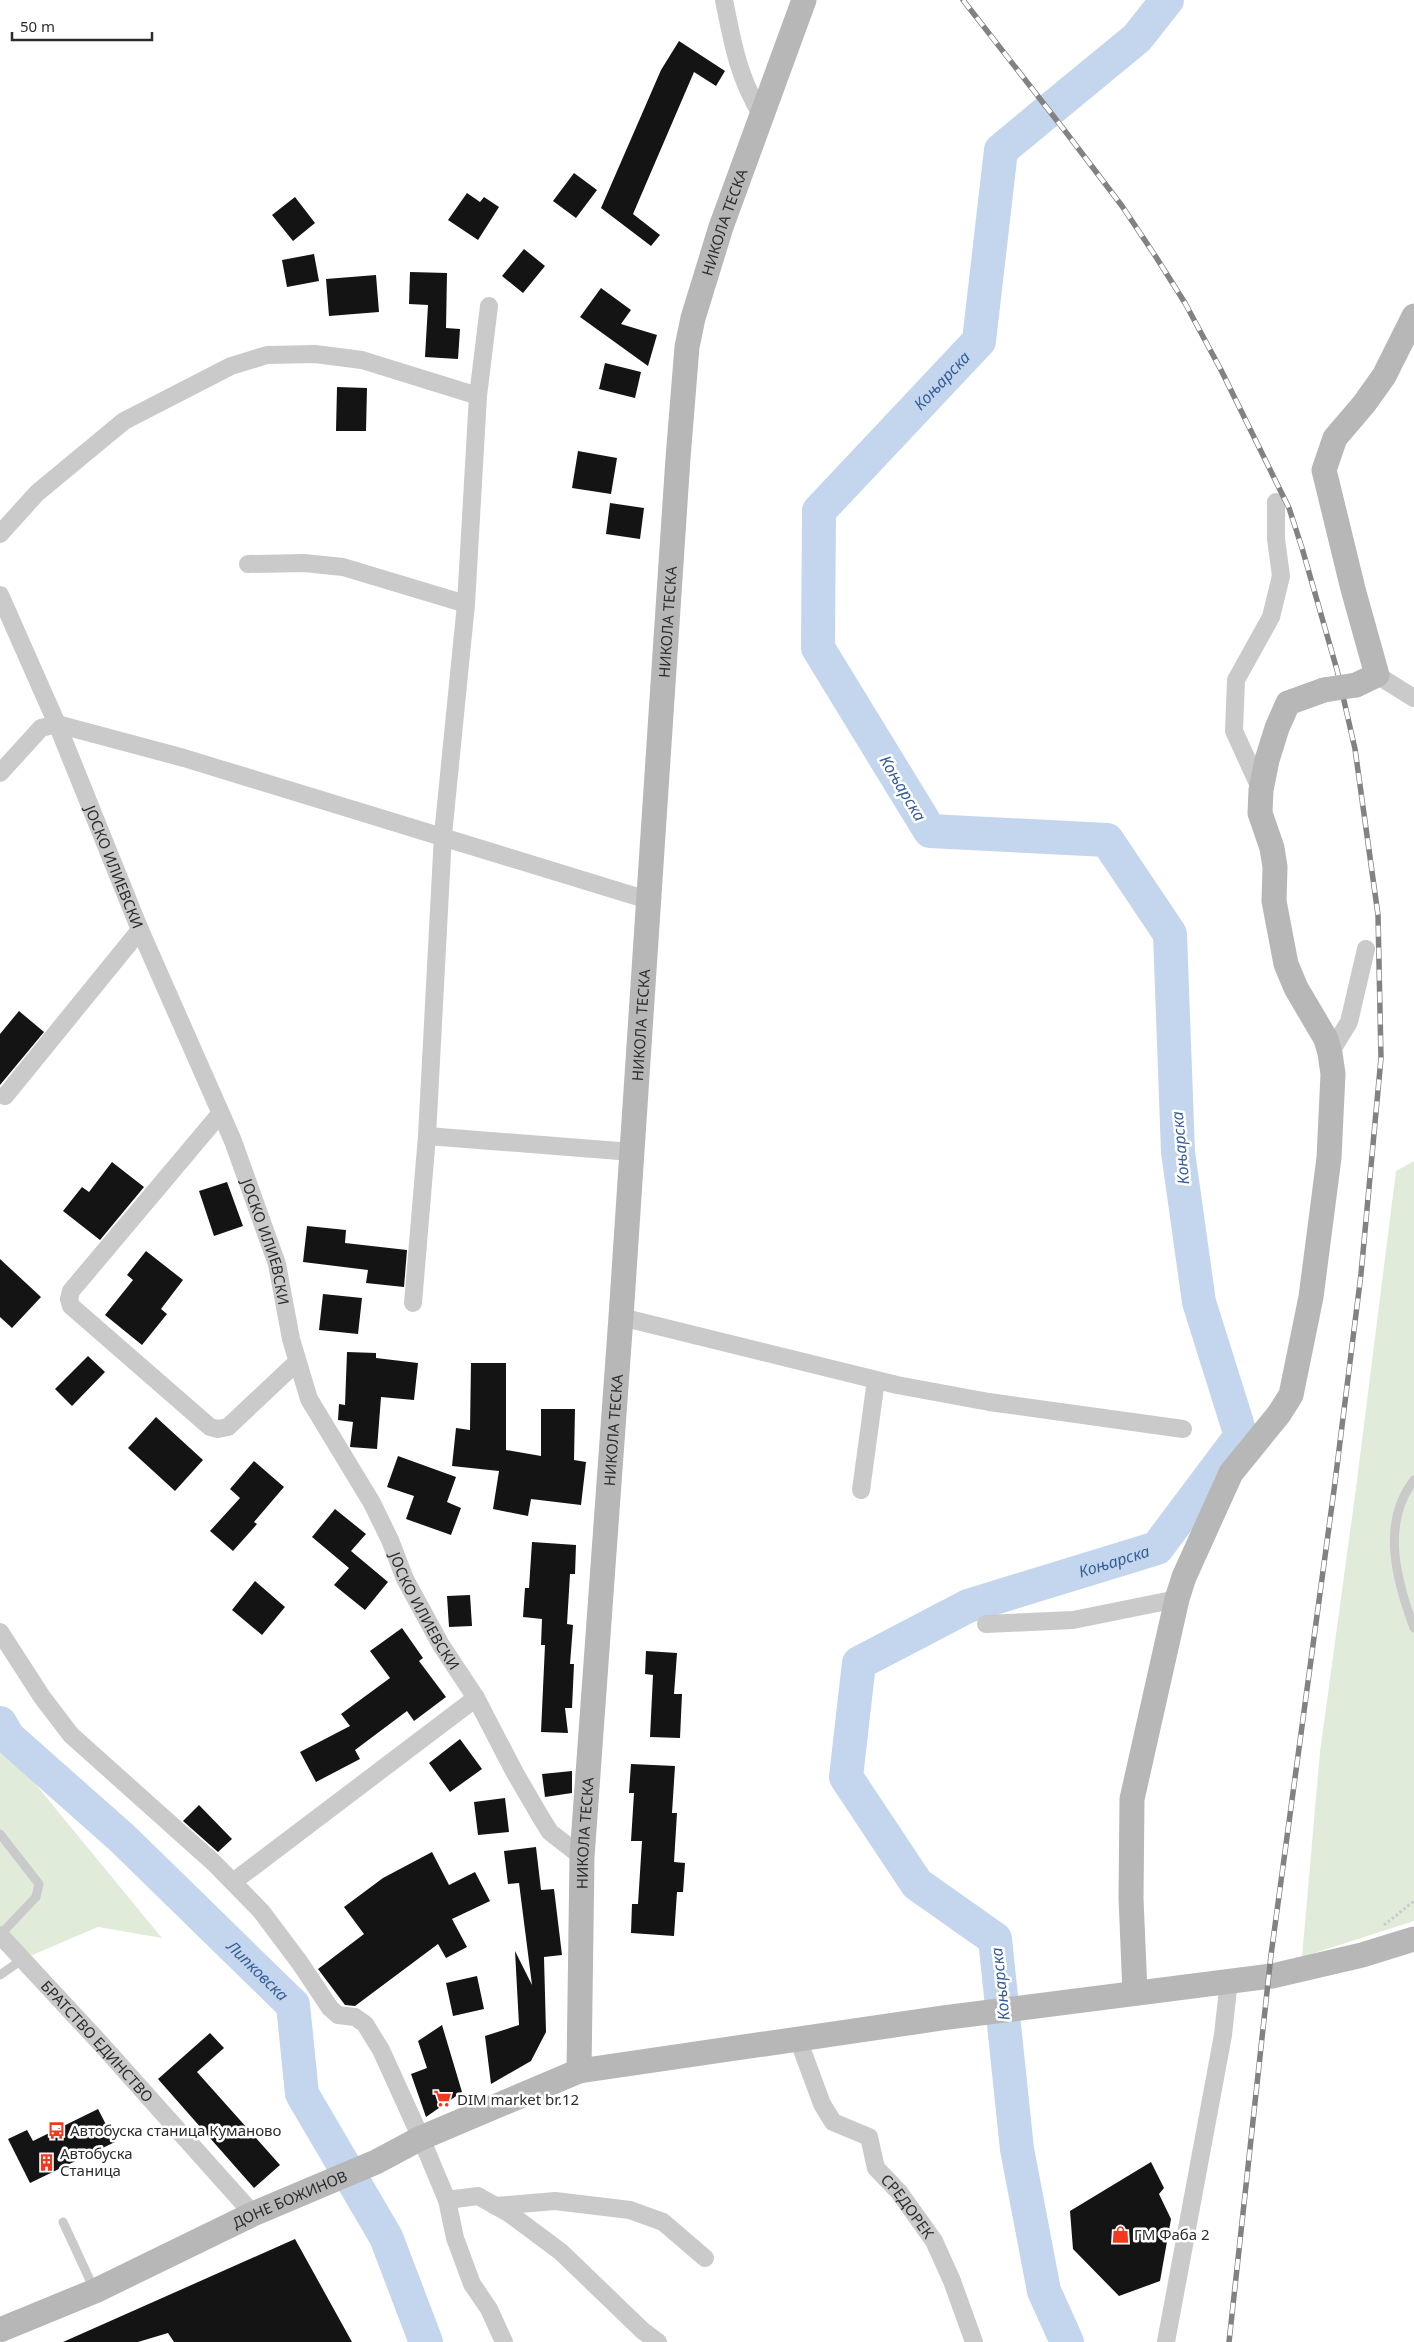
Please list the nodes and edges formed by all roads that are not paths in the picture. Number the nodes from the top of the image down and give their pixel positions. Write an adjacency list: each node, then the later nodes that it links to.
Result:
1 (724, 0): 3 (street)
2 (804, 0): 3 (main road, НИКОЛА ТЕСКА)
3 (762, 116): 18 (main road, НИКОЛА ТЕСКА)
4 (489, 306): 6 (street)
5 (1414, 316): 12 (main road)
6 (478, 396): 8 (street); 11 (street)
7 (1276, 502): 16 (street)
8 (0, 534)
9 (248, 564): 11 (street)
10 (0, 595): 14 (street, ЈОСКО ИЛИЕВСКИ)
11 (466, 604): 17 (street)
12 (1366, 680): 13 (street); 16 (main road, bridge)
13 (1414, 698)
14 (58, 724): 15 (street); 17 (street); 19 (street, ЈОСКО ИЛИЕВСКИ)
15 (0, 773)
16 (1261, 790): 21 (main road)
17 (443, 835): 18 (street); 24 (street)
18 (648, 900): 25 (main road, НИКОЛА ТЕСКА)
19 (140, 930): 22 (street); 23 (street, ЈОСКО ИЛИЕВСКИ)
20 (1366, 949): 21 (street)
21 (1330, 1053): 33 (main road)
22 (5, 1096)
23 (220, 1114): 28 (street, ЈОСКО ИЛИЕВСКИ); 28 (street)
24 (427, 1136): 25 (street); 26 (street)
25 (632, 1152): 27 (main road, НИКОЛА ТЕСКА)
26 (413, 1302)
27 (621, 1318): 29 (street); 39 (main road, НИКОЛА ТЕСКА)
28 (297, 1362): 37 (street, ЈОСКО ИЛИЕВСКИ)
29 (876, 1380): 30 (street); 32 (street)
30 (1183, 1429)
31 (1414, 1480): 35 (lane)
32 (861, 1490)
33 (1176, 1599): 34 (street); 46 (main road)
34 (986, 1624)
35 (1414, 1628)
36 (0, 1632): 40 (street)
37 (476, 1698): 39 (street, ЈОСКО ИЛИЕВСКИ); 40 (street)
38 (0, 1834): 41 (lane)
39 (582, 1857): 48 (main road, НИКОЛА ТЕСКА)
40 (233, 1882): 49 (street)
41 (0, 1935): 43 (street, БРАТСТВО ЕДИНСТВО)
42 (1414, 1939): 45 (main road, ДОНЕ БОЖИНОВ)
43 (23, 1959): 44 (lane); 52 (street, БРАТСТВО ЕДИНСТВО)
44 (0, 1975)
45 (1229, 1980): 46 (main road, ДОНЕ БОЖИНОВ); 60 (street)
46 (1135, 1993): 47 (main road, ДОНЕ БОЖИНОВ)
47 (798, 2039): 48 (main road, ДОНЕ БОЖИНОВ); 59 (street, СРЕДОРЕК)
48 (579, 2071): 49 (main road, ДОНЕ БОЖИНОВ)
49 (421, 2138): 50 (street); 52 (main road, ДОНЕ БОЖИНОВ)
50 (447, 2200): 51 (street); 57 (street)
51 (495, 2206): 54 (street); 58 (street)
52 (253, 2214): 55 (main road, ДОНЕ БОЖИНОВ)
53 (63, 2222): 55 (lane)
54 (705, 2258)
55 (95, 2291): 56 (main road, ДОНЕ БОЖИНОВ)
56 (0, 2330)
57 (504, 2342)
58 (658, 2342)
59 (974, 2342)
60 (1166, 2342)

